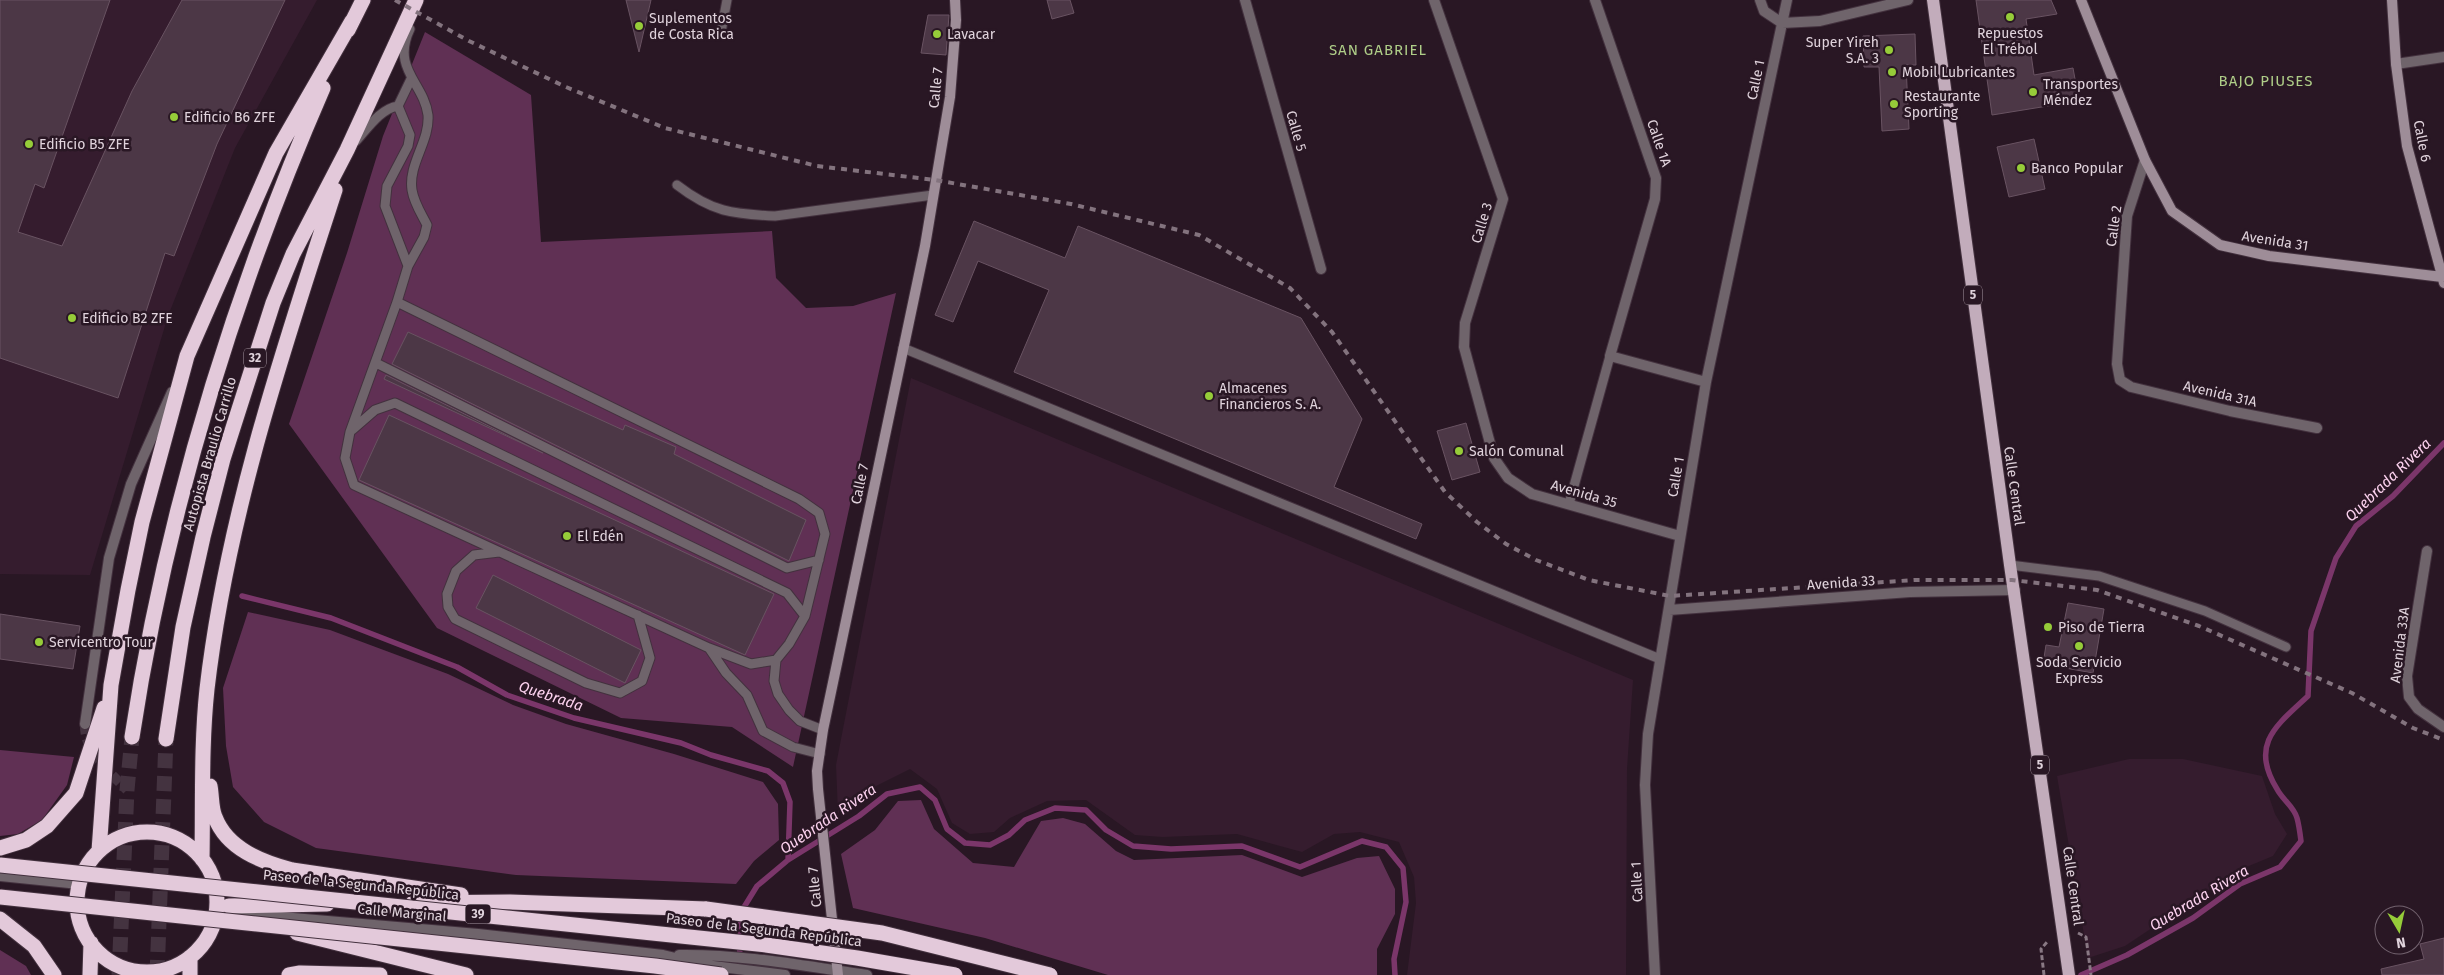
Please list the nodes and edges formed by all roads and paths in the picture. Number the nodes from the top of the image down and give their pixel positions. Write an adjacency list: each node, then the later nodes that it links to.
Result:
1 (363, 0): 15 (highway, Autopista Braulio Carrillo / 32)
2 (416, 0): 22 (highway, Autopista Braulio Carrillo / 32)
3 (423, 0): 20 (lane)
4 (727, 0): 17 (lane)
5 (954, 0): 25 (street, Calle 7)
6 (1245, 0): 27 (street, Calle 5)
7 (1434, 0): 38 (street, Calle 3)
8 (1595, 0): 32 (street, Calle 1A)
9 (1760, 0): 16 (street)
10 (1786, 0): 16 (street, Calle 1)
11 (1908, 0): 16 (street)
12 (1933, 0): 44 (main road, Calle Central / 5)
13 (2081, 0): 23 (street)
14 (2392, 0): 19 (street, Calle 6)
15 (352, 21): 31 (highway); 57 (highway, Autopista Braulio Carrillo / 32)
16 (1782, 23): 35 (street, Calle 1)
17 (721, 32)
18 (2444, 57): 19 (street)
19 (2396, 64): 28 (street, Calle 6)
20 (410, 79): 21 (lane); 26 (lane)
21 (398, 106): 22 (lane); 26 (lane)
22 (347, 150): 58 (highway); 59 (highway, Autopista Braulio Carrillo / 32)
23 (2145, 160): 28 (street, Avenida 31); 34 (street, Calle 2)
24 (677, 185): 25 (lane)
25 (933, 195): 30 (street, Calle 7)
26 (408, 266): 29 (lane)
27 (1321, 269)
28 (2443, 280)
29 (397, 302): 33 (lane); 43 (lane)
30 (903, 348): 51 (lane); 56 (street, Calle 7)
31 (187, 356): 53 (highway); 54 (street)
32 (1610, 356): 35 (street); 39 (lane)
33 (376, 363): 37 (lane); 43 (lane)
34 (2120, 380): 36 (street, Avenida 31A)
35 (1706, 382): 40 (street, Calle 1)
36 (2317, 428)
37 (350, 432): 42 (lane); 48 (lane)
38 (1494, 458): 39 (street, Avenida 35)
39 (1569, 504): 40 (street, Avenida 35)
40 (1680, 536): 46 (street, Calle 1)
41 (2427, 551): 55 (street, Avenida 33A)
42 (500, 552): 47 (lane); 47 (lane)
43 (819, 560): 48 (lane)
44 (2010, 565): 45 (main road, Calle Central / 5); 49 (lane)
45 (2015, 590): 46 (street, Avenida 33); 92 (main road, Calle Central / 5)
46 (1669, 610): 51 (street, Calle 1)
47 (638, 615): 50 (lane)
48 (805, 616): 52 (lane)
49 (2286, 647)
50 (709, 648): 52 (lane); 60 (lane)
51 (1660, 659): 90 (street, Calle 1)
52 (776, 660): 56 (lane)
53 (111, 685): 61 (highway); 62 (highway)
54 (85, 724)
55 (2444, 726)
56 (823, 730): 60 (street, Calle 7)
57 (132, 737)
58 (203, 738): 63 (highway); 70 (highway)
59 (166, 739)
60 (820, 754): 78 (street, Calle 7)
61 (0, 848)
62 (99, 851): 63 (highway); 66 (highway)
63 (202, 859): 71 (highway)
64 (0, 865): 88 (highway, Paseo de la Segunda República / 39, bridge)
65 (0, 876): 66 (street)
66 (79, 884): 69 (highway)
67 (0, 890): 69 (street)
68 (0, 897): 85 (highway, bridge)
69 (77, 901): 74 (highway)
70 (510, 902): 71 (highway); 89 (highway, bridge)
71 (223, 910): 76 (highway); 77 (street, Calle Marginal); 84 (highway)
72 (0, 919): 79 (highway)
73 (2086, 937): 93 (path)
74 (90, 943): 76 (highway); 80 (highway)
75 (2041, 949): 91 (path)
76 (190, 957): 81 (highway)
77 (706, 960): 78 (street, Calle Marginal); 86 (street, Calle Marginal)
78 (838, 973): 87 (street, Calle Marginal)
79 (54, 975)
80 (90, 975)
81 (190, 975)
82 (289, 975): 83 (highway)
83 (380, 975)
84 (466, 975)
85 (722, 975)
86 (785, 975)
87 (867, 975)
88 (955, 975)
89 (1050, 975)
90 (1655, 975)
91 (2044, 975)
92 (2069, 975)
93 (2091, 975)

